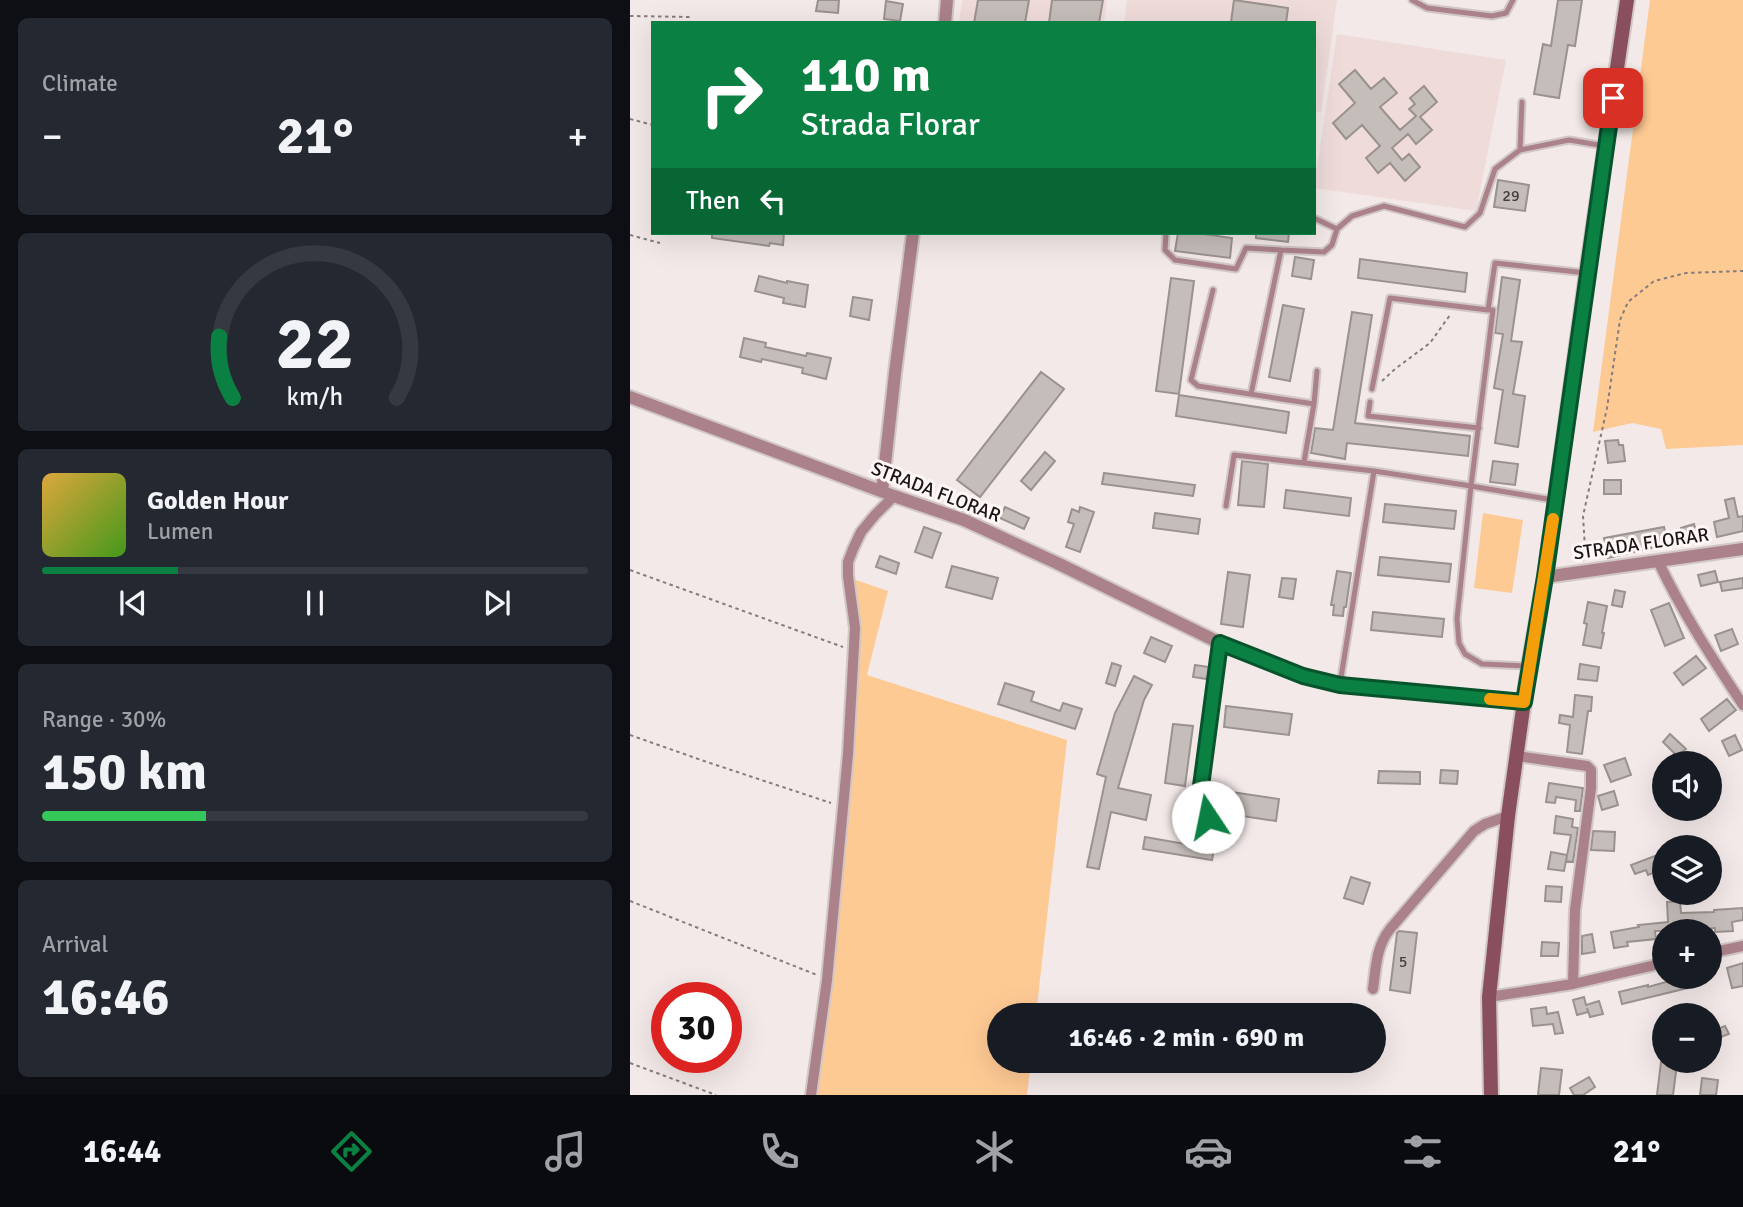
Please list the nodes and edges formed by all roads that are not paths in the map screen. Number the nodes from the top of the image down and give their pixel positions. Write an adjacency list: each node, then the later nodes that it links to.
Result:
1 (947, 0): 5 (street)
2 (1412, 0): 3 (lane)
3 (1513, 0)
4 (1627, 0): 7 (main road)
5 (944, 21)
6 (1522, 102): 8 (lane)
7 (1605, 146): 8 (lane); 14 (main road)
8 (1520, 150): 10 (lane)
9 (1316, 219): 10 (lane)
10 (1337, 229): 13 (lane)
11 (913, 235): 27 (street)
12 (1166, 235): 13 (lane)
13 (1281, 250): 19 (lane)
14 (1587, 273): 16 (lane); 28 (main road)
15 (1213, 290): 19 (lane)
16 (1488, 310): 18 (lane); 23 (lane)
17 (1317, 371): 22 (lane)
18 (1372, 387)
19 (1251, 394): 22 (lane)
20 (630, 397): 27 (street, STRADA FLORAR)
21 (1370, 402): 23 (lane)
22 (1314, 404): 24 (lane)
23 (1479, 428): 26 (lane)
24 (1304, 462): 25 (lane); 29 (lane)
25 (1374, 471): 26 (lane); 35 (lane)
26 (1471, 486): 28 (lane); 34 (lane)
27 (888, 494): 33 (street, STRADA FLORAR); 47 (street)
28 (1556, 500): 32 (main road)
29 (1226, 506)
30 (1743, 549): 31 (street, STRADA FLORAR)
31 (1658, 561): 32 (street, STRADA FLORAR); 37 (street)
32 (1545, 577): 34 (main road)
33 (1220, 643): 35 (street, STRADA FLORAR); 40 (street)
34 (1529, 666): 36 (main road)
35 (1340, 685): 36 (street, STRADA FLORAR)
36 (1524, 702): 38 (main road)
37 (1743, 705)
38 (1517, 756): 39 (main road); 44 (street)
39 (1508, 816): 45 (street); 46 (main road)
40 (1208, 817)
41 (1743, 946): 42 (street)
42 (1722, 950)
43 (1652, 966): 44 (street)
44 (1573, 984): 46 (street)
45 (1373, 989)
46 (1489, 997): 48 (main road)
47 (811, 1095)
48 (1491, 1095)

